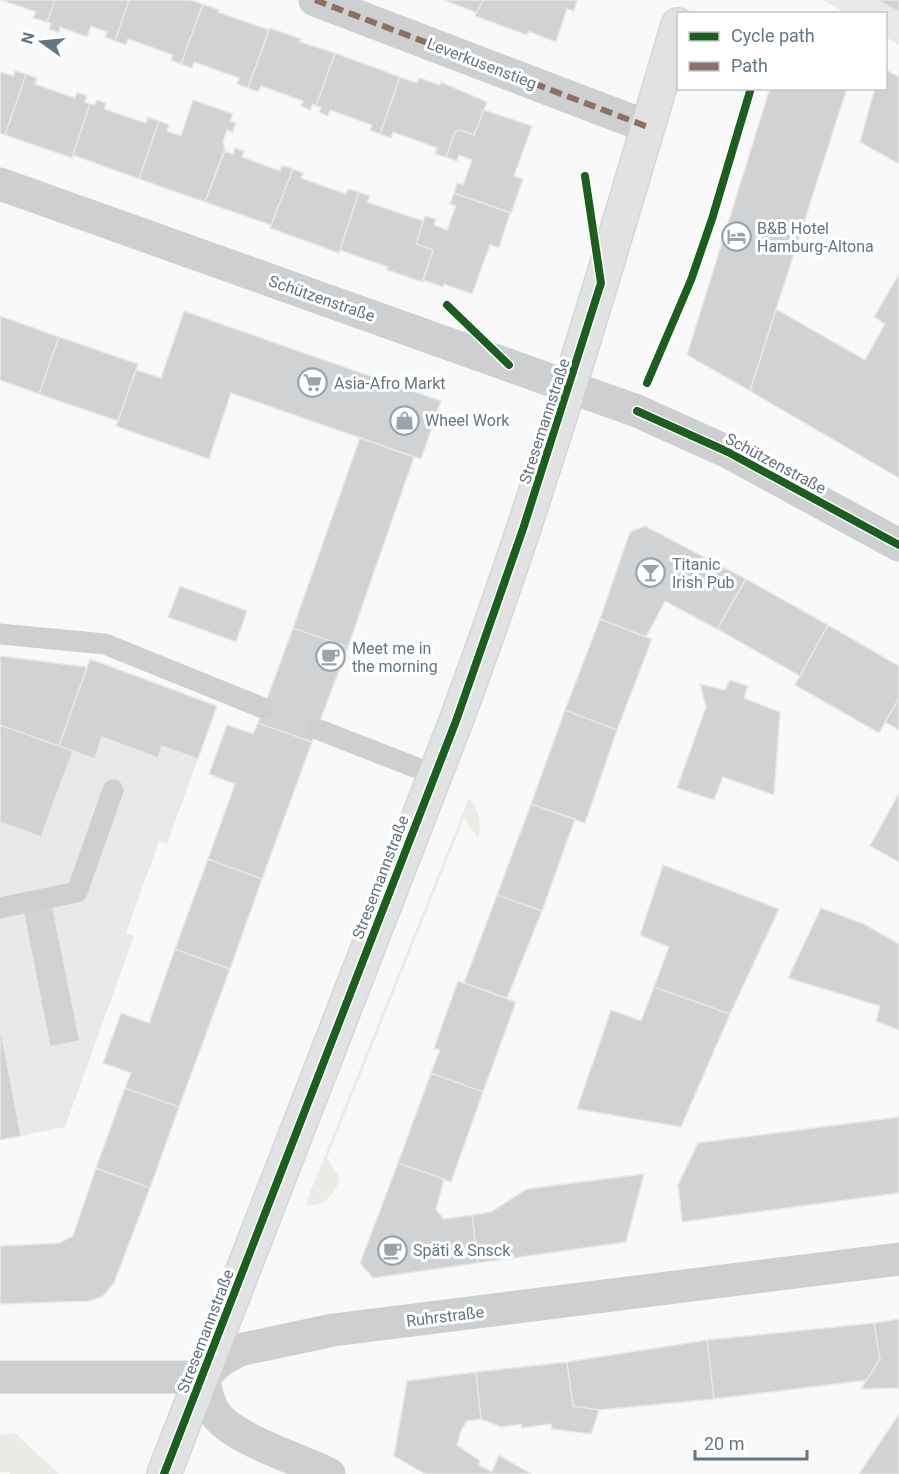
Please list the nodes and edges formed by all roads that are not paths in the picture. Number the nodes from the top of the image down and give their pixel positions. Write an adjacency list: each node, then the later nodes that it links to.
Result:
1 (315, 0): 3 (street, Leverkusenstieg)
2 (677, 28): 3 (main road, Stresemannstraße)
3 (648, 127): 5 (main road, Stresemannstraße)
4 (0, 184): 5 (street, Schützenstraße)
5 (570, 386): 6 (street, Schützenstraße); 10 (main road, Stresemannstraße)
6 (899, 545)
7 (0, 634): 8 (lane)
8 (263, 708)
9 (317, 729): 10 (lane)
10 (435, 775): 15 (main road, Stresemannstraße)
11 (113, 790): 12 (lane)
12 (0, 908)
13 (899, 1259): 15 (street, Ruhrstraße)
14 (0, 1377): 15 (street)
15 (202, 1377): 16 (main road, Stresemannstraße); 17 (street)
16 (164, 1474)
17 (329, 1474)

